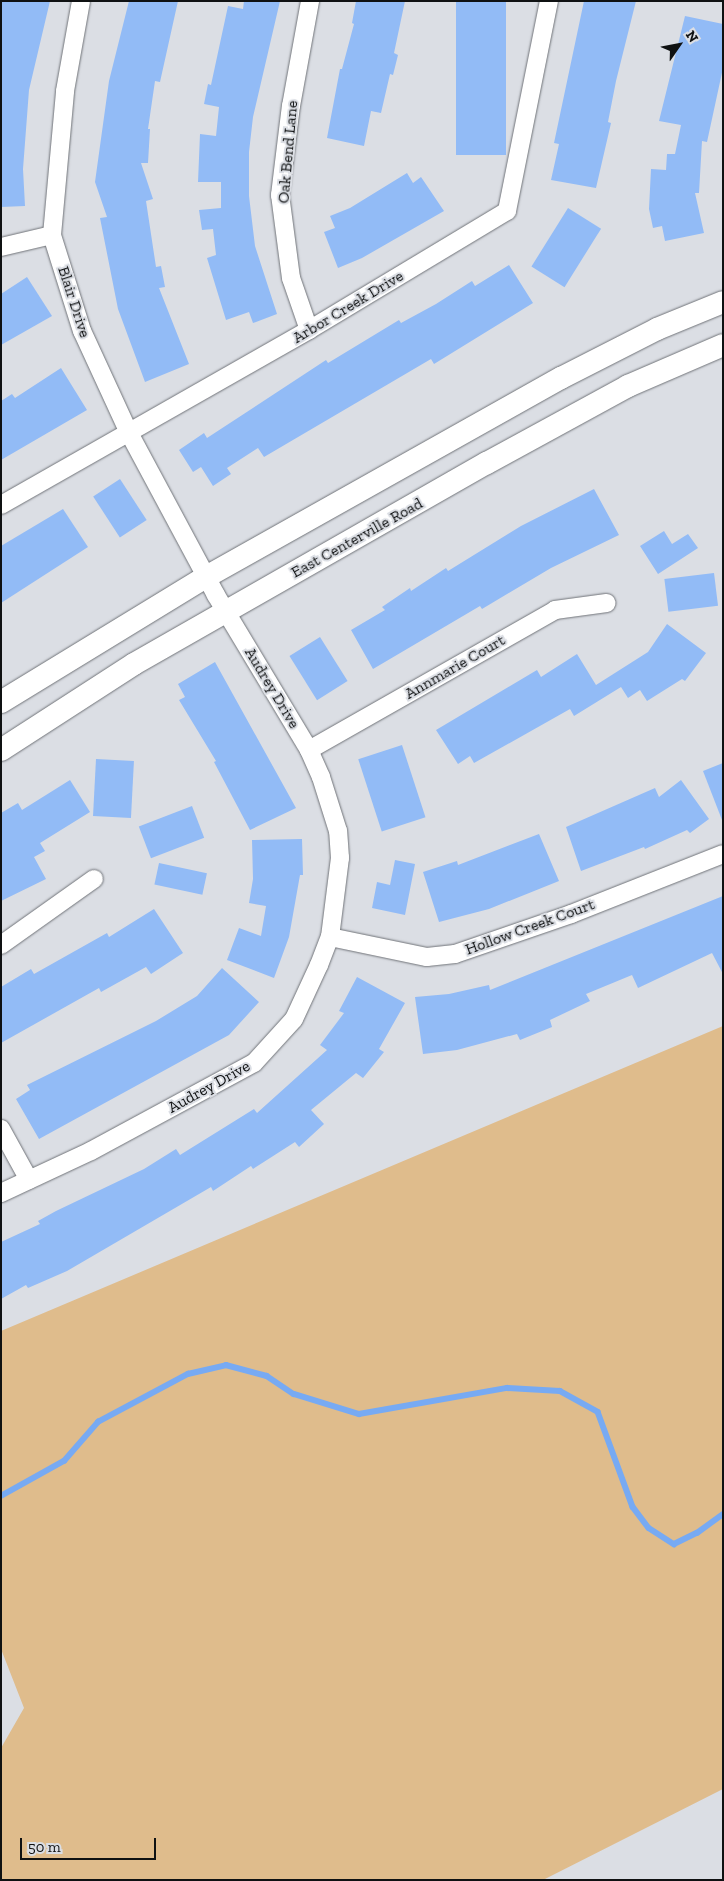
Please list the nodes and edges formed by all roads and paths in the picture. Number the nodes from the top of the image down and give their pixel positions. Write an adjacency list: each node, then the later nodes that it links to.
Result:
1 (81, 1): 4 (street, Blair Drive)
2 (310, 1): 7 (street, Oak Bend Lane)
3 (549, 1): 7 (street, Arbor Creek Drive)
4 (52, 235): 5 (street); 9 (street, Blair Drive)
5 (1, 247)
6 (723, 302): 11 (main road)
7 (309, 330): 9 (street, Arbor Creek Drive)
8 (723, 345): 13 (main road, East Centerville Road)
9 (129, 433): 10 (street, Arbor Creek Drive); 11 (street, Blair Drive)
10 (1, 505)
11 (206, 578): 13 (street, Audrey Drive); 14 (main road)
12 (607, 603): 16 (street, Annmarie Court)
13 (226, 612): 15 (main road, East Centerville Road); 16 (street, Audrey Drive)
14 (1, 702)
15 (1, 750)
16 (309, 750): 19 (street, Audrey Drive)
17 (723, 854): 19 (street, Hollow Creek Court)
18 (94, 879): 20 (street)
19 (330, 936): 22 (street, Audrey Drive)
20 (1, 945)
21 (1, 1129): 22 (street)
22 (29, 1180): 23 (street, Audrey Drive)
23 (1, 1193)

